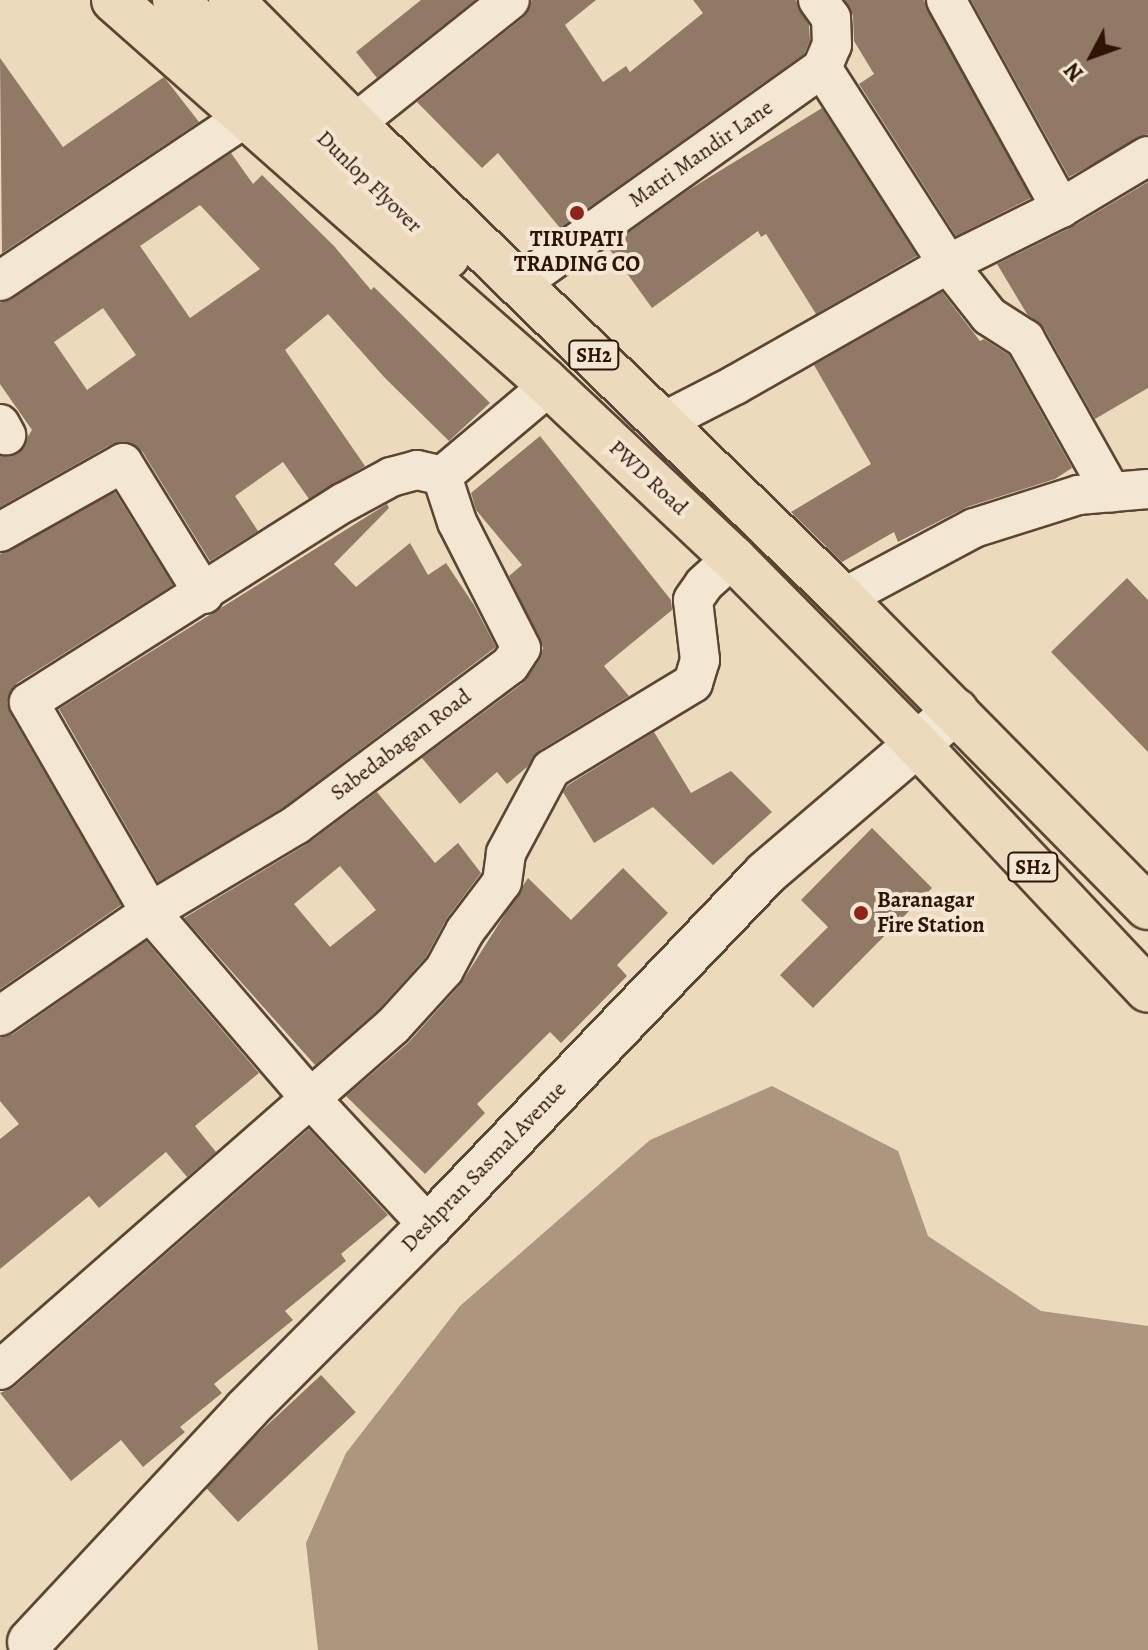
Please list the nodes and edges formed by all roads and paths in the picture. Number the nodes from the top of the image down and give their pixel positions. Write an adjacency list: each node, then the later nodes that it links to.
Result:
1 (114, 0): 8 (main road, PWD Road / SH2)
2 (175, 0): 15 (main road, Dunlop Flyover)
3 (231, 0): 9 (main road, SH2)
4 (510, 0): 9 (street)
5 (818, 0): 7 (street)
6 (946, 0): 11 (street)
7 (822, 68): 12 (street); 14 (street, Matri Mandir Lane)
8 (244, 118): 13 (street); 15 (main road, PWD Road / SH2)
9 (354, 124): 14 (main road, SH2)
10 (1148, 156): 11 (street)
11 (1061, 208): 12 (street)
12 (948, 264): 16 (street); 19 (street)
13 (0, 281)
14 (519, 284): 16 (main road, SH2)
15 (547, 382): 17 (street); 21 (main road, PWD Road / SH2)
16 (663, 422): 23 (main road, SH2)
17 (442, 476): 22 (street); 27 (street, Sabedabagan Road)
18 (1148, 489): 19 (street)
19 (1111, 492): 23 (street)
20 (0, 532): 22 (street)
21 (733, 558): 25 (main road, PWD Road / SH2); 30 (street)
22 (204, 594): 27 (street)
23 (843, 598): 24 (main road, SH2)
24 (956, 711): 25 (street, Deshpran Sasmal Avenue); 26 (main road, SH2)
25 (917, 744): 28 (main road, PWD Road / SH2); 31 (street, Deshpran Sasmal Avenue)
26 (1148, 907)
27 (150, 912): 29 (street, Sabedabagan Road); 30 (street)
28 (1148, 990)
29 (0, 1016)
30 (311, 1099): 31 (street); 32 (street)
31 (429, 1226): 33 (street, Deshpran Sasmal Avenue)
32 (0, 1370)
33 (30, 1642)

